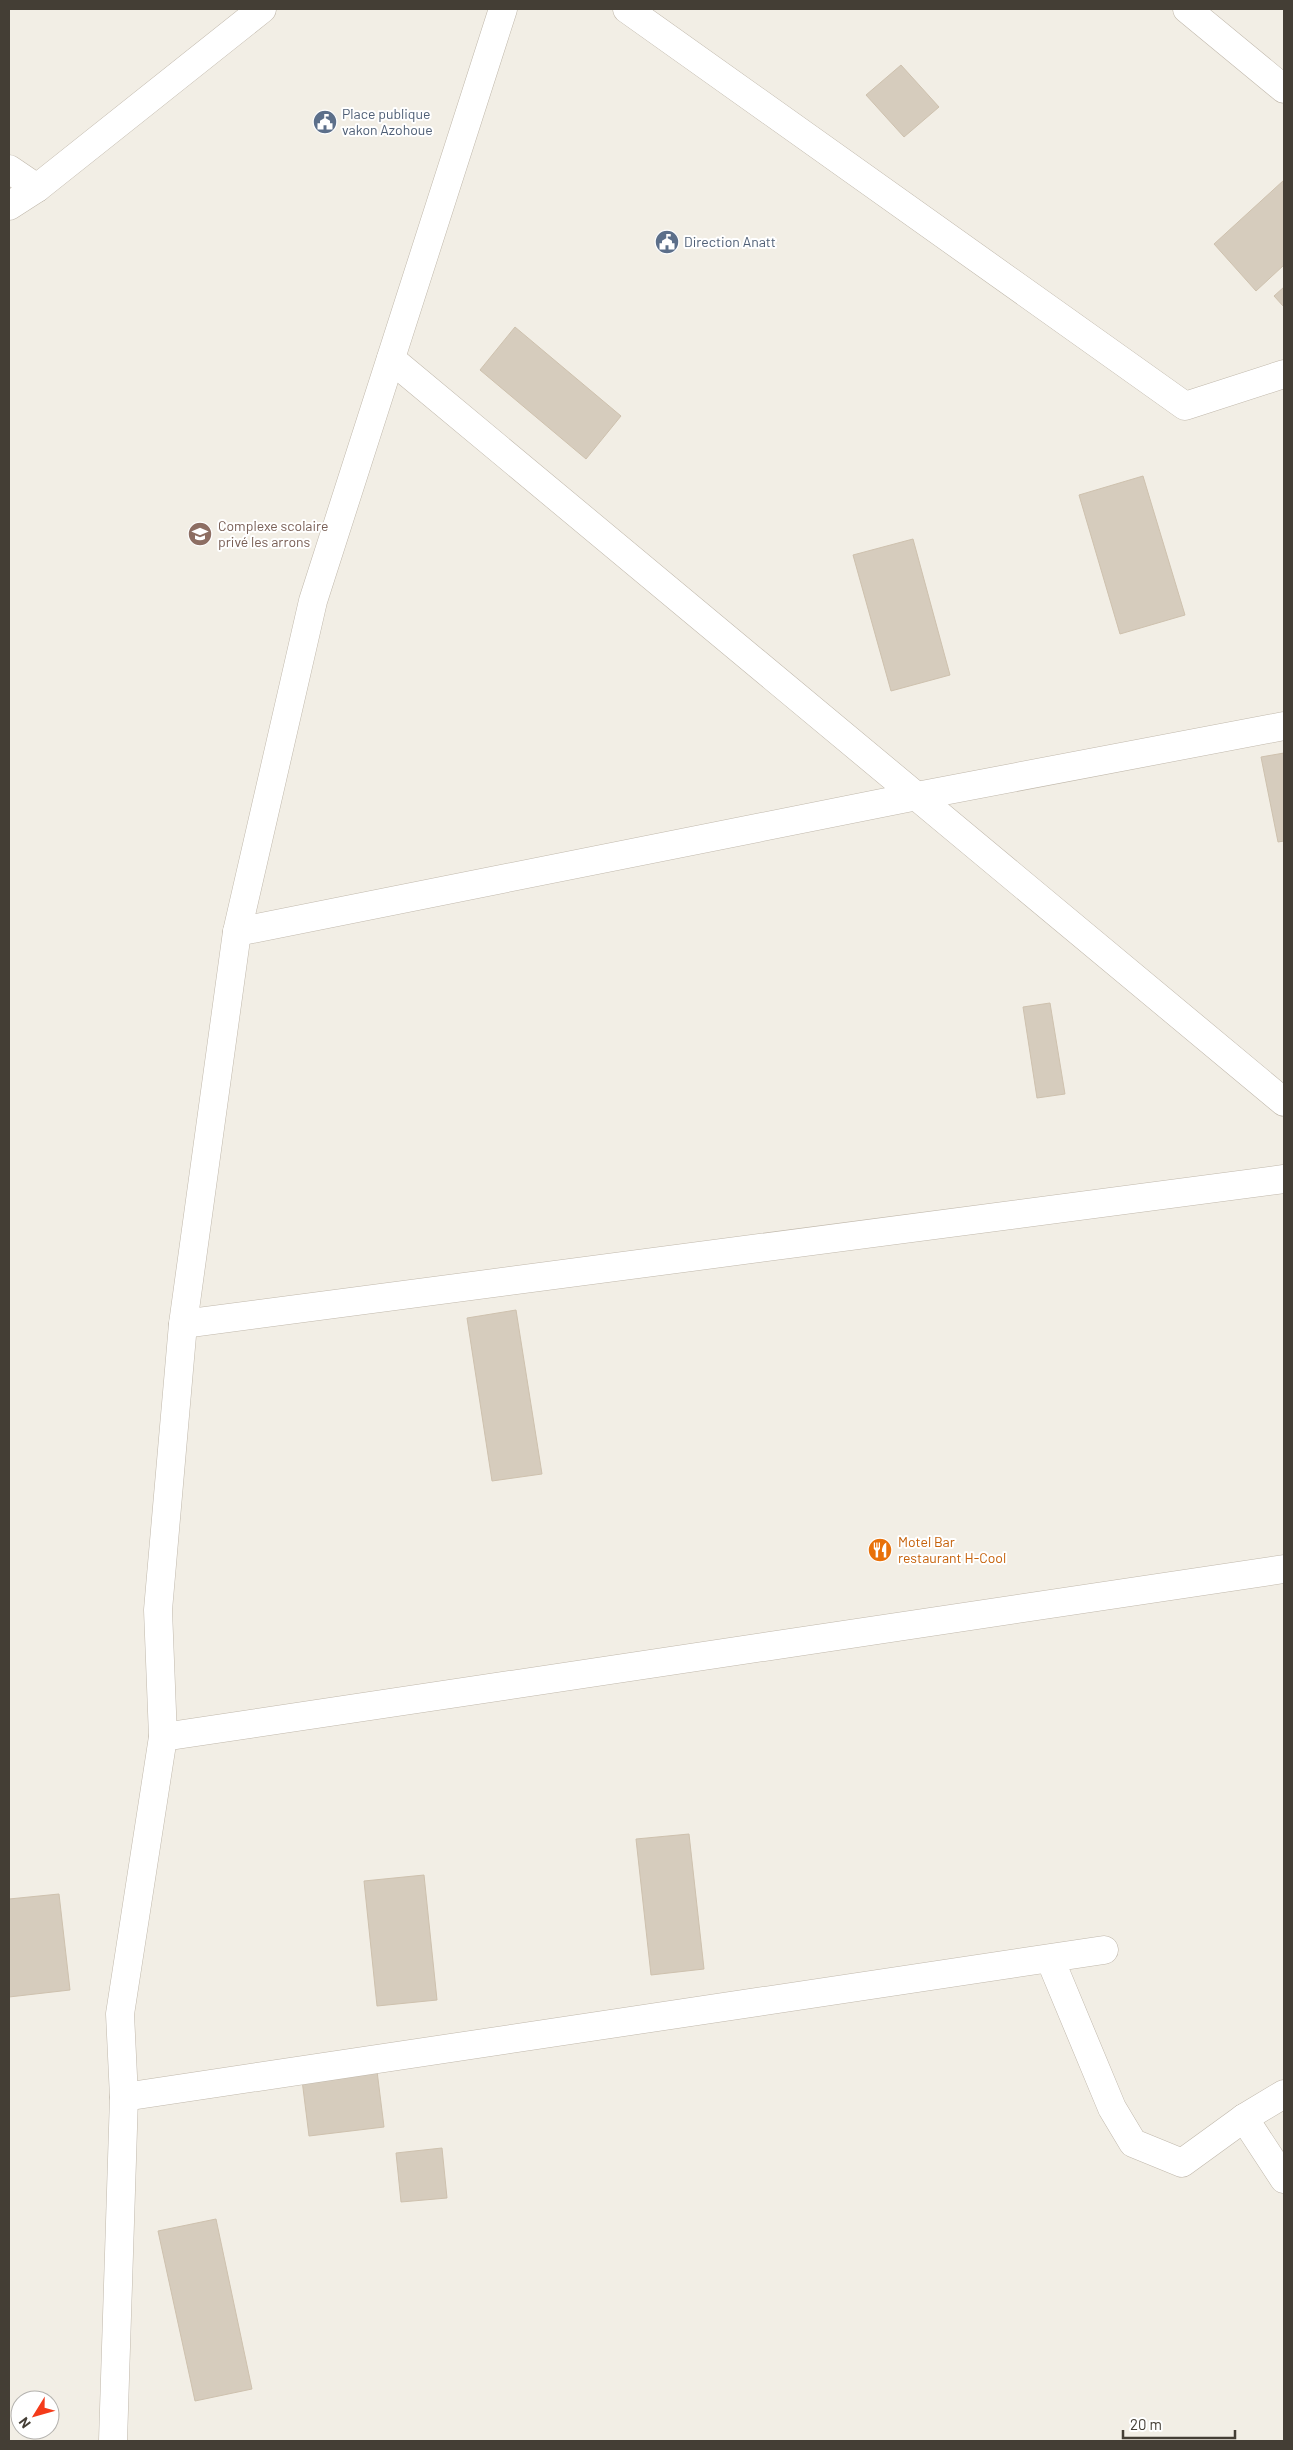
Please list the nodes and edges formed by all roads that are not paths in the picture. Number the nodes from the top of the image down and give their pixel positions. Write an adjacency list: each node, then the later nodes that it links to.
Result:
1 (503, 9): 9 (street)
2 (627, 9): 10 (street)
3 (1188, 9): 5 (street)
4 (248, 13): 7 (street)
5 (1284, 89)
6 (9, 169): 7 (street)
7 (37, 188): 8 (street)
8 (9, 206)
9 (391, 359): 12 (street); 13 (street)
10 (1284, 374)
11 (1284, 726): 12 (street)
12 (917, 796): 13 (street); 14 (street)
13 (237, 932): 16 (street)
14 (1284, 1102)
15 (1284, 1179): 16 (street)
16 (183, 1324): 18 (street)
17 (1284, 1569): 18 (street)
18 (163, 1738): 22 (street)
19 (1104, 1950): 20 (street)
20 (1050, 1959): 22 (street); 23 (street)
21 (1284, 2094): 23 (street)
22 (124, 2097): 25 (street)
23 (1244, 2118): 24 (street)
24 (1284, 2179)
25 (113, 2441)

